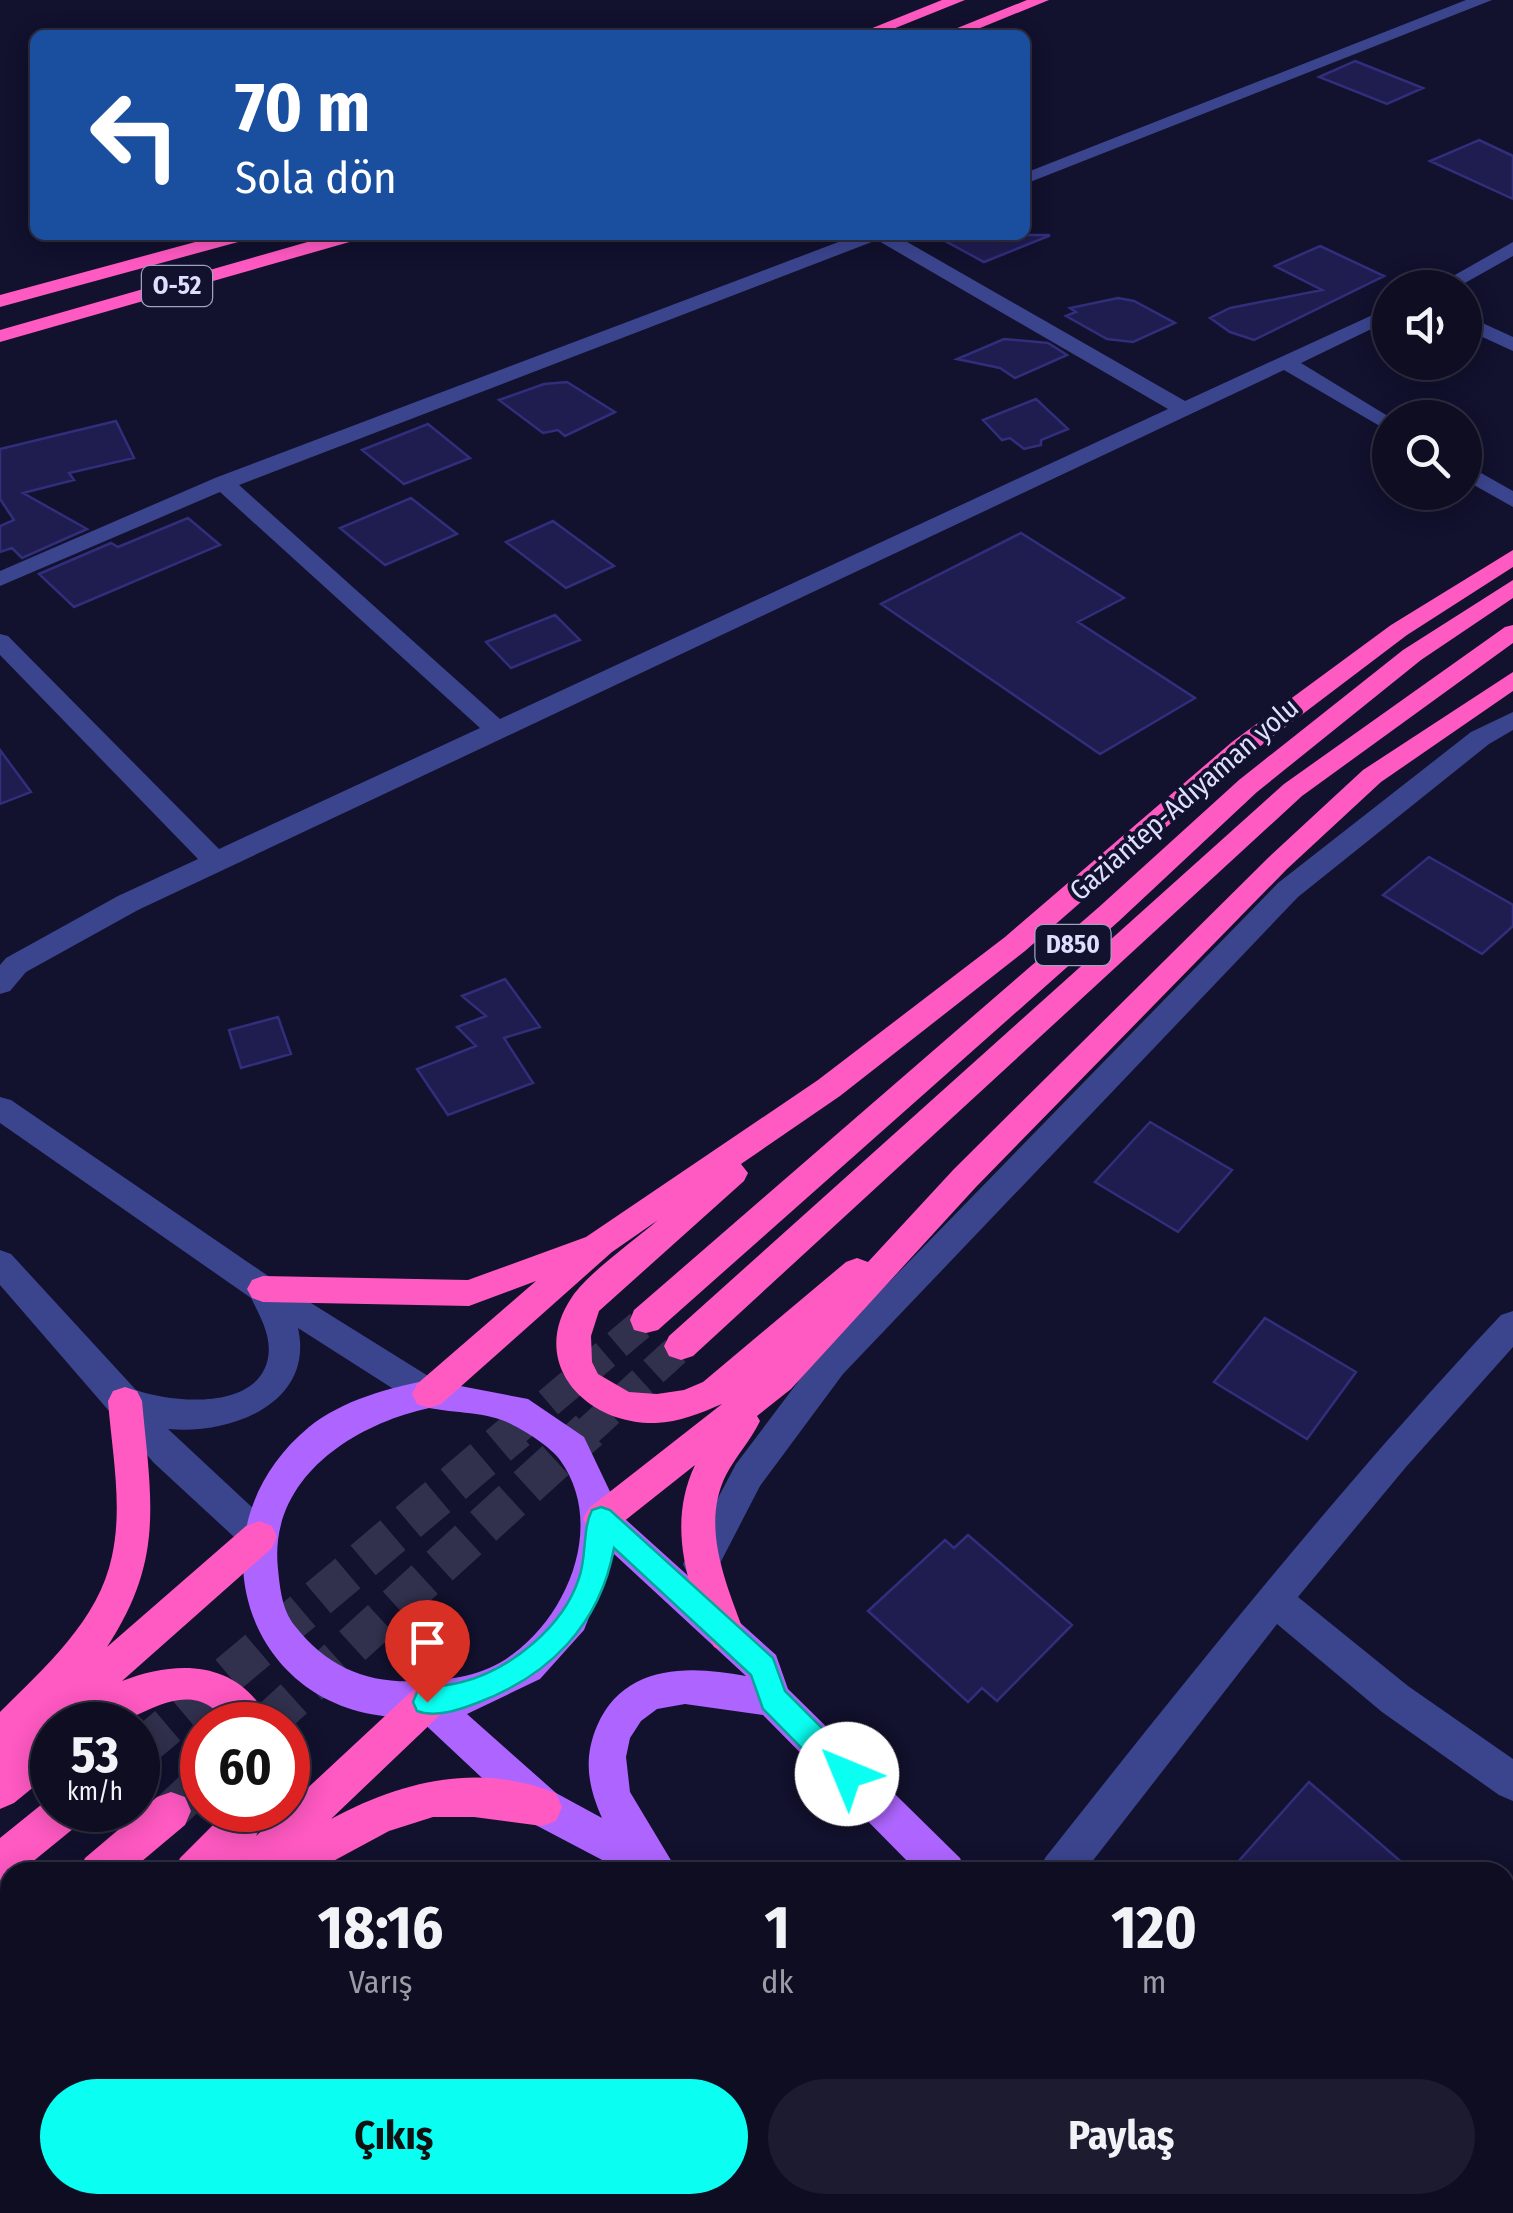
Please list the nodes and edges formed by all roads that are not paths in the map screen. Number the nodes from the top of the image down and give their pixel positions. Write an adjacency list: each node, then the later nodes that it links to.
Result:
1 (957, 0): 4 (highway)
2 (1041, 0): 5 (highway)
3 (1484, 0): 6 (street)
4 (876, 30)
5 (961, 30)
6 (1030, 177)
7 (224, 240): 13 (highway, O-52)
8 (335, 240): 16 (highway, O-52)
9 (865, 240): 22 (street)
10 (887, 240): 19 (street)
11 (1513, 248): 12 (street)
12 (1473, 270)
13 (0, 302)
14 (1372, 322): 18 (street)
15 (1482, 330): 17 (street)
16 (0, 336)
17 (1513, 345)
18 (1287, 363): 19 (street); 20 (street)
19 (1185, 410): 31 (street)
20 (1372, 415)
21 (1482, 481): 23 (street)
22 (224, 483): 25 (street); 31 (street)
23 (1513, 500)
24 (1513, 557): 36 (highway)
25 (0, 579)
26 (1513, 587): 42 (highway, Gaziantep-Adıyaman yolu / D850)
27 (1513, 632): 44 (highway, D850)
28 (0, 641): 32 (street)
29 (1513, 680): 38 (highway)
30 (1513, 720): 50 (street)
31 (496, 730): 32 (street)
32 (216, 863): 33 (street)
33 (60, 939): 34 (street); 35 (street)
34 (0, 957)
35 (0, 984)
36 (829, 1088): 38 (highway); 39 (highway)
37 (0, 1108): 41 (street)
38 (965, 1178): 45 (highway)
39 (601, 1243): 41 (highway); 46 (highway)
40 (0, 1262): 47 (street)
41 (262, 1289): 46 (street); 47 (street)
42 (646, 1320)
43 (1513, 1326): 51 (street)
44 (681, 1346)
45 (779, 1378): 48 (highway); 50 (highway)
46 (429, 1394): 48 (main road); 49 (main road)
47 (126, 1400): 49 (street); 57 (highway)
48 (601, 1519): 52 (main road); 56 (main road)
49 (259, 1537): 56 (main road); 58 (highway)
50 (701, 1564): 52 (highway)
51 (1273, 1599): 60 (street); 74 (street)
52 (728, 1634): 53 (main road)
53 (773, 1699): 72 (main road); 73 (main road)
54 (118, 1702): 55 (highway)
55 (234, 1702)
56 (427, 1702): 62 (main road); 69 (highway)
57 (0, 1739)
58 (0, 1765)
59 (30, 1766): 61 (highway)
60 (1513, 1782)
61 (0, 1790)
62 (542, 1807): 70 (highway); 71 (main road)
63 (171, 1811): 67 (highway)
64 (38, 1832): 66 (highway)
65 (234, 1832): 68 (highway)
66 (0, 1862)
67 (111, 1862)
68 (204, 1862)
69 (258, 1862)
70 (294, 1862)
71 (643, 1862)
72 (653, 1862)
73 (936, 1862)
74 (1067, 1862)

